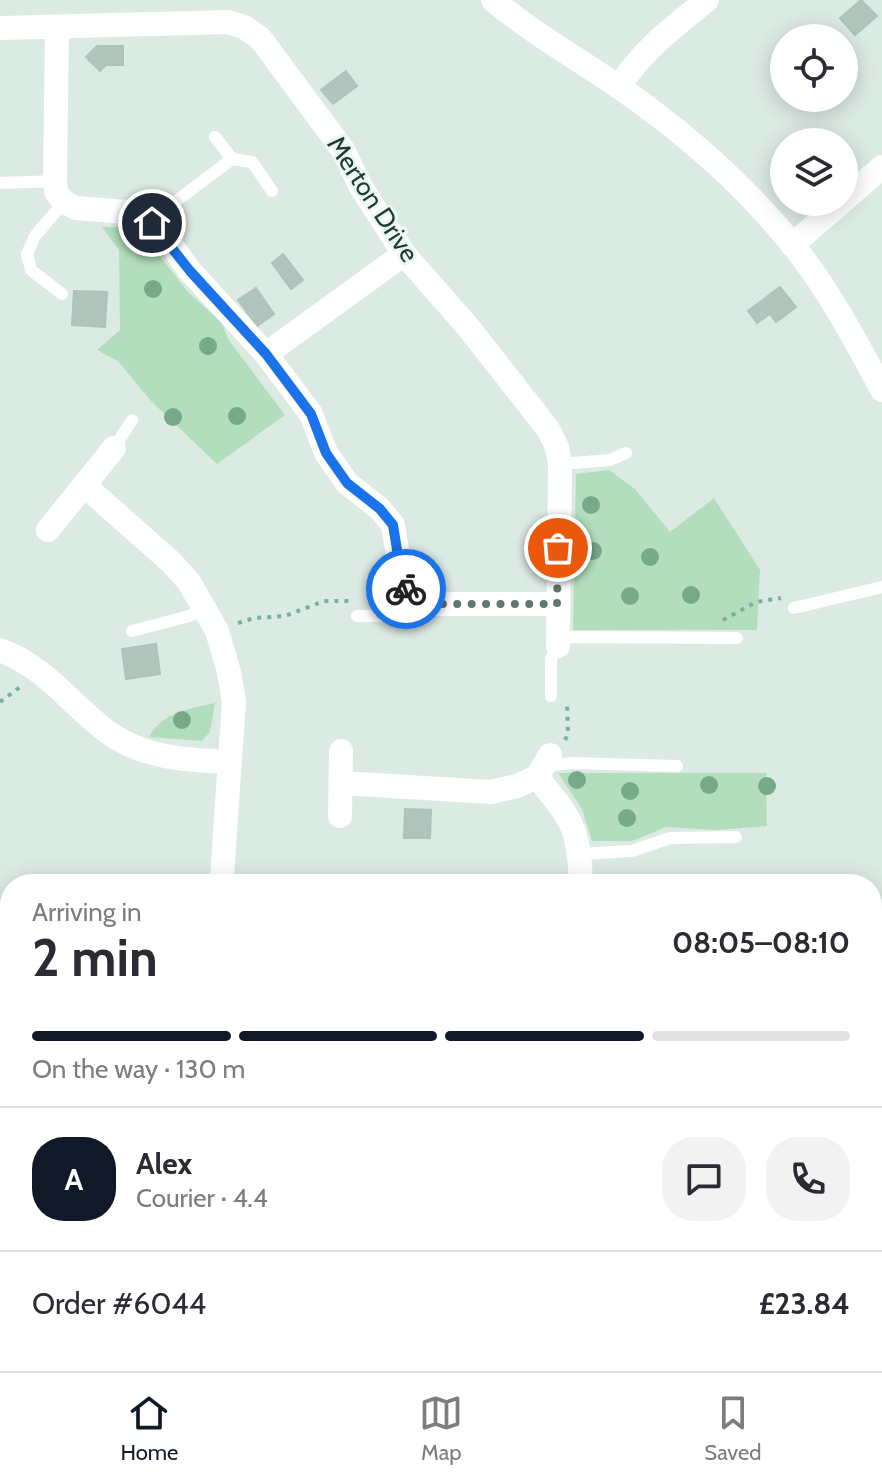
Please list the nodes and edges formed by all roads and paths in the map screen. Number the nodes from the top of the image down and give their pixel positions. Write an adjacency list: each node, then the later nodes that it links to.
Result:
1 (493, 0): 6 (street)
2 (707, 0): 6 (street)
3 (162, 11): 4 (street, Merton Drive); 17 (street, Merton Drive)
4 (57, 27): 5 (street, Merton Drive); 12 (street)
5 (0, 28)
6 (619, 87): 16 (street)
7 (215, 137): 8 (lane)
8 (232, 159): 13 (lane); 15 (lane)
9 (882, 167): 11 (street)
10 (0, 183): 12 (lane)
11 (858, 188)
12 (59, 191): 15 (street); 18 (lane)
13 (272, 191)
14 (826, 216): 16 (street)
15 (152, 223): 19 (street)
16 (792, 245): 20 (street)
17 (404, 254): 19 (street); 24 (street, Merton Drive)
18 (62, 294)
19 (266, 354): 28 (street)
20 (882, 390)
21 (132, 420): 22 (lane)
22 (114, 448): 25 (street)
23 (626, 453): 24 (lane)
24 (560, 464): 31 (street, Merton Drive)
25 (85, 486): 26 (street); 32 (street)
26 (48, 530)
27 (882, 587): 30 (lane)
28 (412, 598): 31 (street); 33 (lane)
29 (356, 601): 36 (path)
30 (794, 603): 34 (path)
31 (557, 604): 38 (street, Merton Drive)
32 (204, 609): 35 (lane); 36 (street)
33 (357, 616)
34 (722, 621)
35 (132, 631)
36 (217, 631): 42 (street)
37 (737, 638): 38 (lane)
38 (558, 642): 40 (lane)
39 (0, 650): 42 (street)
40 (551, 696)
41 (341, 751): 45 (street)
42 (228, 762): 49 (street)
43 (544, 766): 44 (lane); 45 (street); 48 (street)
44 (677, 766)
45 (341, 783): 46 (street)
46 (340, 816)
47 (736, 837): 48 (lane)
48 (580, 854): 50 (street)
49 (222, 874)
50 (581, 874)

